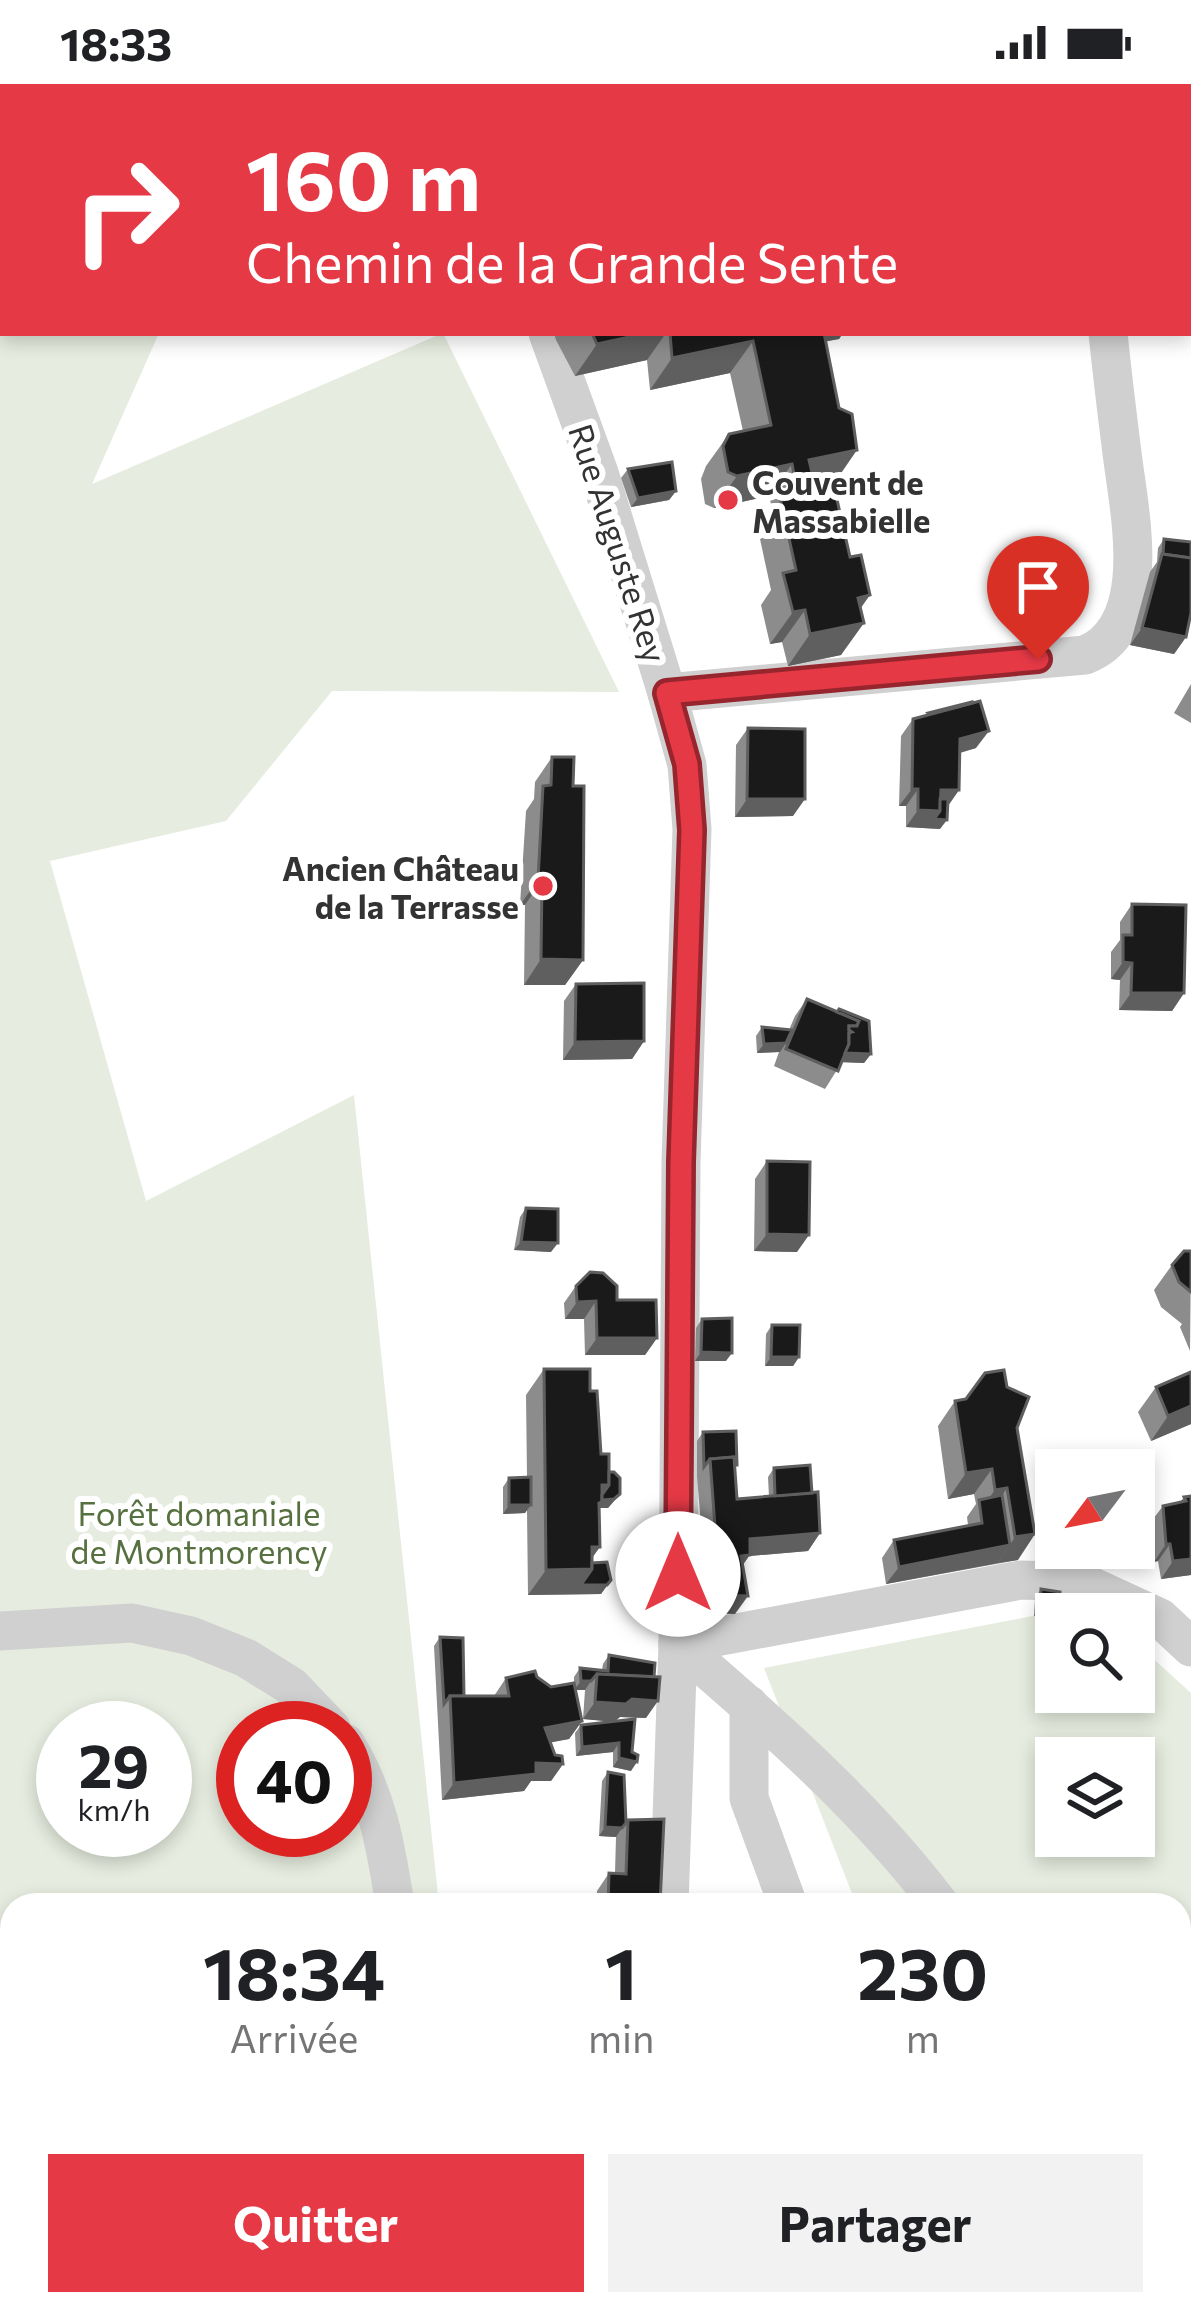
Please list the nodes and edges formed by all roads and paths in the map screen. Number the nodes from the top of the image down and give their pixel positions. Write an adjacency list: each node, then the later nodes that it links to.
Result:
1 (549, 336): 3 (street, Rue Auguste Rey)
2 (1108, 336): 3 (street)
3 (667, 693): 5 (street, Rue Auguste Rey)
4 (0, 1631): 7 (street)
5 (678, 1644): 6 (street); 8 (street); 11 (street, Rue Auguste Rey)
6 (1191, 1647)
7 (305, 1701)
8 (749, 1705): 12 (street); 13 (street)
9 (372, 1794): 10 (street)
10 (393, 1893)
11 (669, 1893)
12 (784, 1893)
13 (931, 1893)

